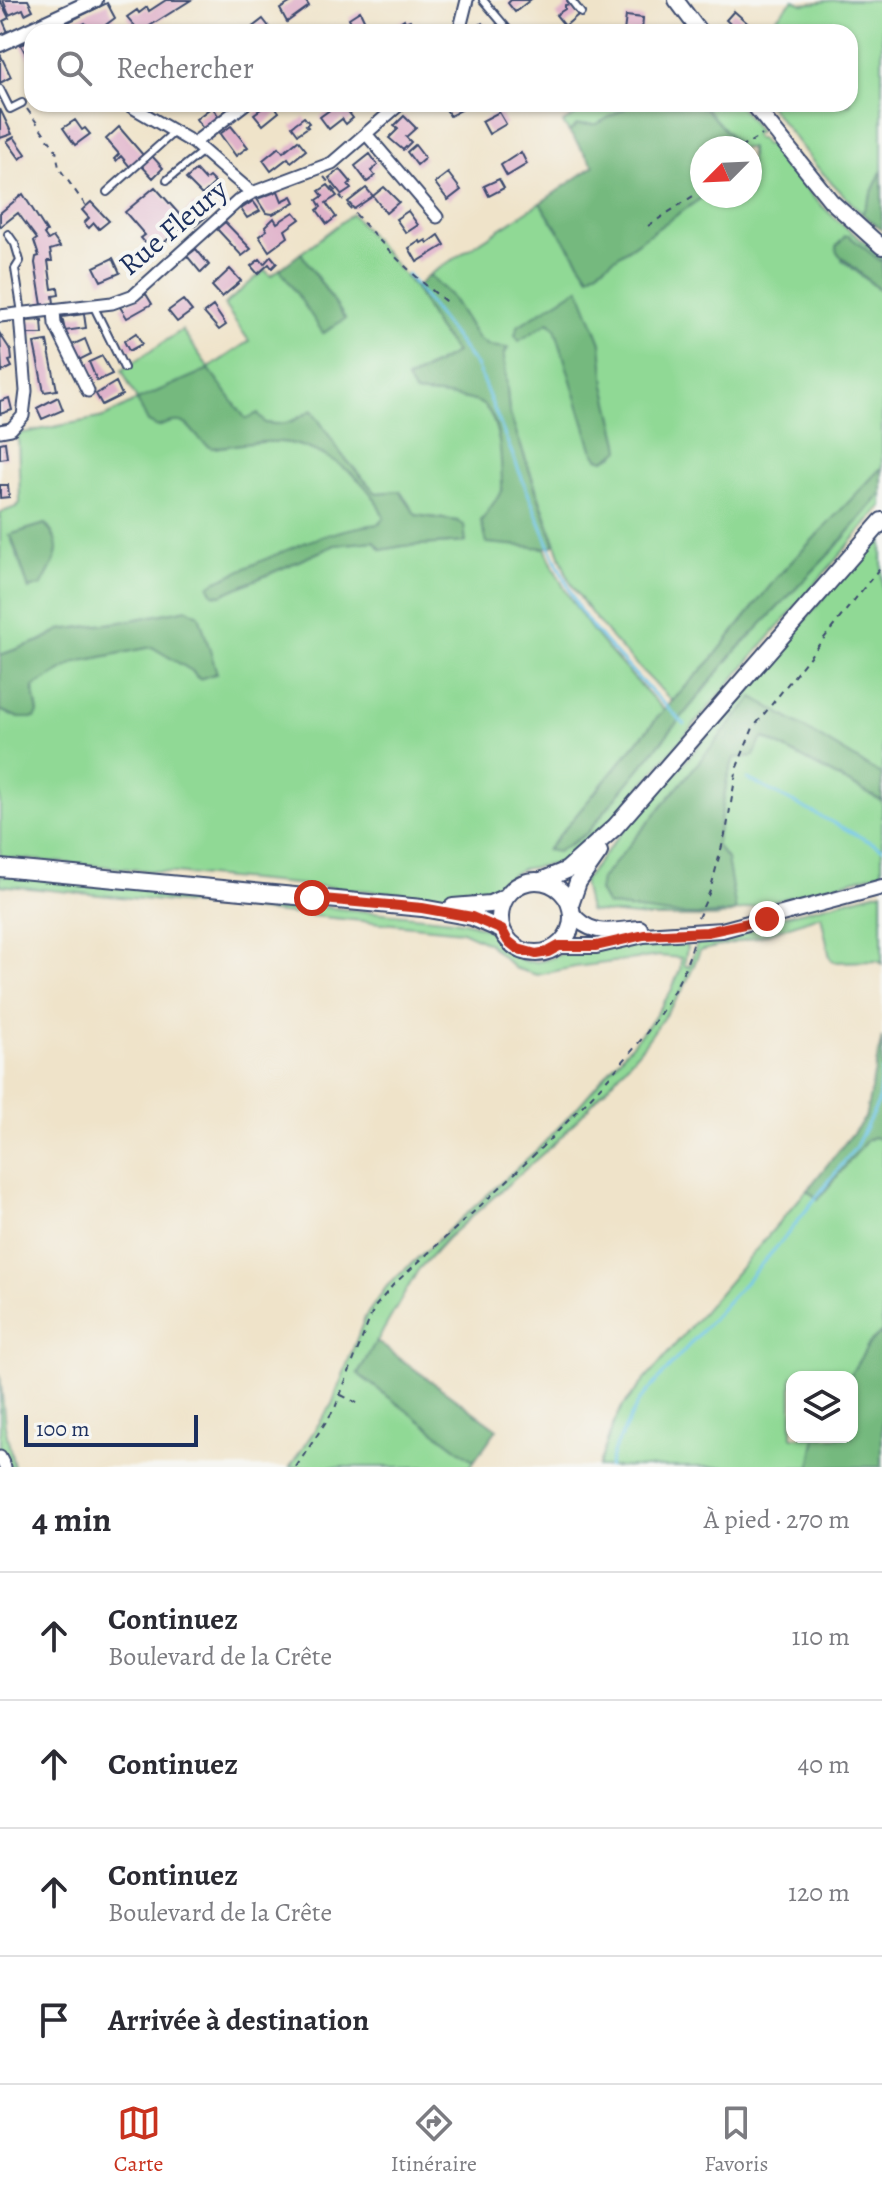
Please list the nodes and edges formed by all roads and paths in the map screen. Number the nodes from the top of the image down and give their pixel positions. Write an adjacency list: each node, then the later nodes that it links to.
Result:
1 (95, 0): 7 (street)
2 (467, 0): 8 (street)
3 (483, 0): 9 (lane)
4 (571, 0): 6 (lane)
5 (676, 0): 10 (street)
6 (581, 13)
7 (55, 24)
8 (461, 24)
9 (503, 24)
10 (694, 24)
11 (24, 36): 12 (street)
12 (0, 44)
13 (0, 89): 14 (lane)
14 (22, 103): 15 (path)
15 (24, 106)
16 (29, 112): 31 (path)
17 (140, 112): 22 (street)
18 (236, 112): 25 (street)
19 (391, 112): 23 (street, Rue Fleury)
20 (759, 112): 21 (street)
21 (774, 131): 24 (path); 35 (street)
22 (174, 132): 25 (street); 28 (lane)
23 (367, 135): 26 (street, Rue Fleury); 32 (street)
24 (758, 136)
25 (199, 147): 27 (lane); 29 (street)
26 (318, 170): 29 (street, Rue Fleury); 36 (path)
27 (167, 180)
28 (107, 192)
29 (252, 193): 37 (street, Rue Fleury)
30 (690, 198): 33 (path)
31 (86, 206)
32 (437, 217)
33 (648, 226)
34 (8, 234): 39 (lane)
35 (882, 247)
36 (449, 304)
37 (93, 305): 38 (street, Rue Fleury); 41 (lane)
38 (54, 310): 39 (street, Rue Fleury); 42 (street)
39 (21, 314): 40 (street, Rue Fleury); 43 (street)
40 (0, 316)
41 (124, 368)
42 (88, 391)
43 (0, 431)
44 (882, 521): 46 (main road)
45 (882, 565): 55 (path)
46 (615, 827): 49 (main road); 53 (main road)
47 (0, 868): 52 (main road)
48 (882, 880): 55 (street)
49 (541, 881): 51 (main road); 53 (main road)
50 (882, 887): 55 (street)
51 (506, 897): 52 (main road); 54 (main road)
52 (422, 908): 54 (main road)
53 (571, 909): 55 (street); 56 (main road)
54 (502, 930): 56 (main road)
55 (694, 930): 56 (street); 57 (path)
56 (559, 946)
57 (340, 1395): 58 (path); 61 (path)
58 (359, 1404)
59 (0, 1457): 60 (street)
60 (5, 1467)
61 (296, 1467)

